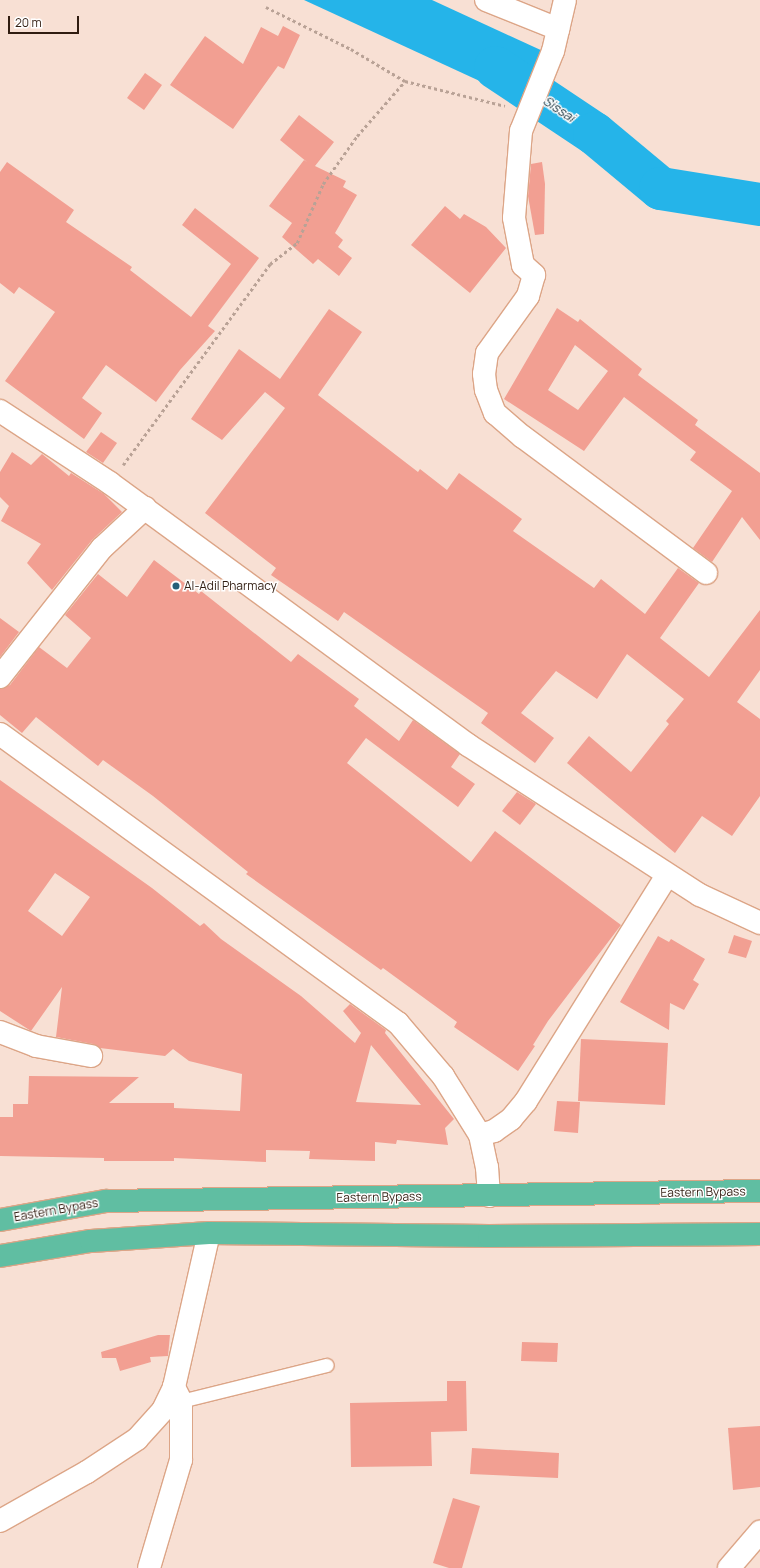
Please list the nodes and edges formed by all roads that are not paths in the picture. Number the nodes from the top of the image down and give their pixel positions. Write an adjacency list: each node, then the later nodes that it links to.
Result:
1 (486, 0): 3 (street)
2 (565, 0): 3 (street)
3 (558, 29): 6 (street)
4 (0, 411): 5 (street)
5 (145, 508): 7 (street); 9 (street)
6 (706, 573)
7 (0, 677)
8 (0, 734): 13 (street)
9 (667, 875): 10 (street); 13 (street)
10 (760, 923)
11 (0, 1032): 12 (street)
12 (91, 1056)
13 (480, 1135): 15 (street)
14 (760, 1191): 15 (highway, Eastern Bypass)
15 (489, 1196): 16 (highway, Eastern Bypass)
16 (0, 1220)
17 (208, 1233): 18 (highway); 19 (highway); 21 (street)
18 (760, 1234)
19 (0, 1256)
20 (327, 1365): 21 (lane)
21 (178, 1394): 22 (street); 24 (street)
22 (0, 1521)
23 (760, 1532): 25 (street)
24 (151, 1568)
25 (729, 1568)

